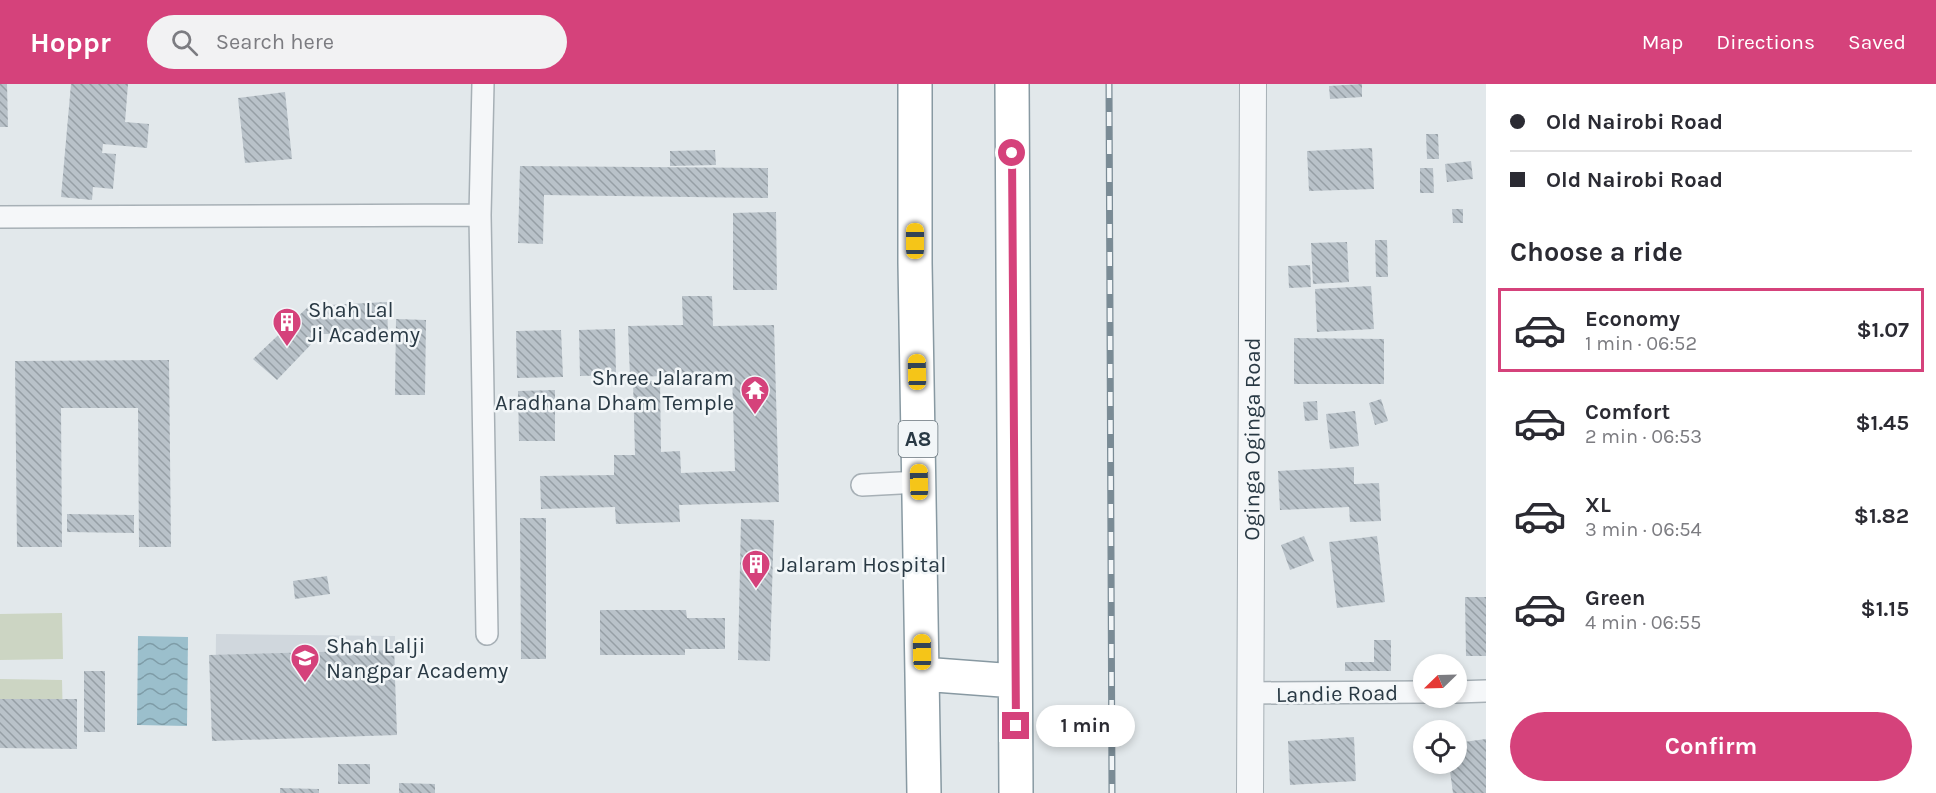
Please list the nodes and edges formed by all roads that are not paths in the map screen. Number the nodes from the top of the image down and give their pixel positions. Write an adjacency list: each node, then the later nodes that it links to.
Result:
1 (483, 84): 5 (street)
2 (915, 84): 7 (highway, A8)
3 (1012, 84): 11 (highway)
4 (1253, 84): 15 (street, Oginga Oginga Road)
5 (480, 215): 6 (street); 9 (street)
6 (0, 217)
7 (919, 482): 8 (street); 10 (highway, A8)
8 (862, 485)
9 (487, 634)
10 (922, 674): 11 (highway); 16 (highway, A8)
11 (1015, 681): 17 (highway)
12 (1486, 691): 14 (street)
13 (1413, 692): 15 (street, Landie Road)
14 (1467, 692)
15 (1250, 693): 18 (street, Oginga Oginga Road)
16 (924, 793)
17 (1016, 793)
18 (1250, 793)

